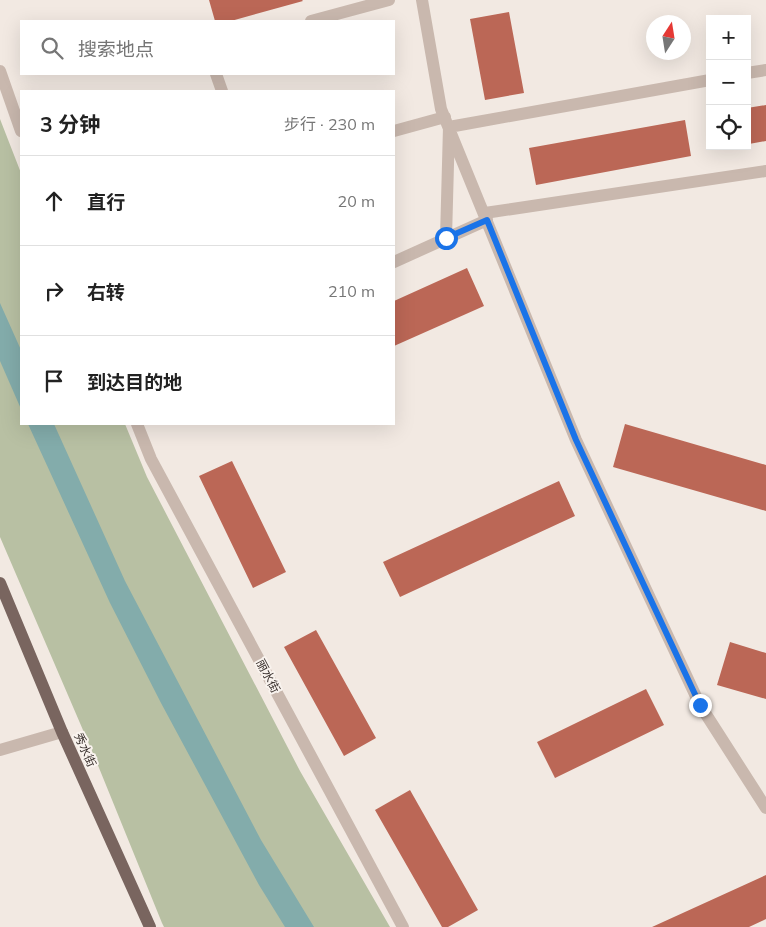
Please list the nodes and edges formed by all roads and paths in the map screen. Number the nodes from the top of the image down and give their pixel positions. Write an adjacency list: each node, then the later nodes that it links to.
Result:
1 (389, 0): 3 (street)
2 (422, 0): 10 (street)
3 (315, 20)
4 (766, 70): 6 (street)
5 (0, 71): 11 (street)
6 (751, 72)
7 (216, 75): 9 (street)
8 (706, 81): 10 (street)
9 (222, 90)
10 (447, 122): 12 (street); 14 (street); 15 (street)
11 (20, 128)
12 (395, 131)
13 (766, 171): 14 (street)
14 (486, 216): 15 (street); 21 (street)
15 (446, 238): 16 (street)
16 (395, 262)
17 (137, 425): 23 (street, 丽水街)
18 (0, 583): 19 (main road, 秀水街)
19 (62, 732): 20 (street); 22 (main road, 秀水街)
20 (0, 750)
21 (766, 808)
22 (150, 927)
23 (403, 927)

